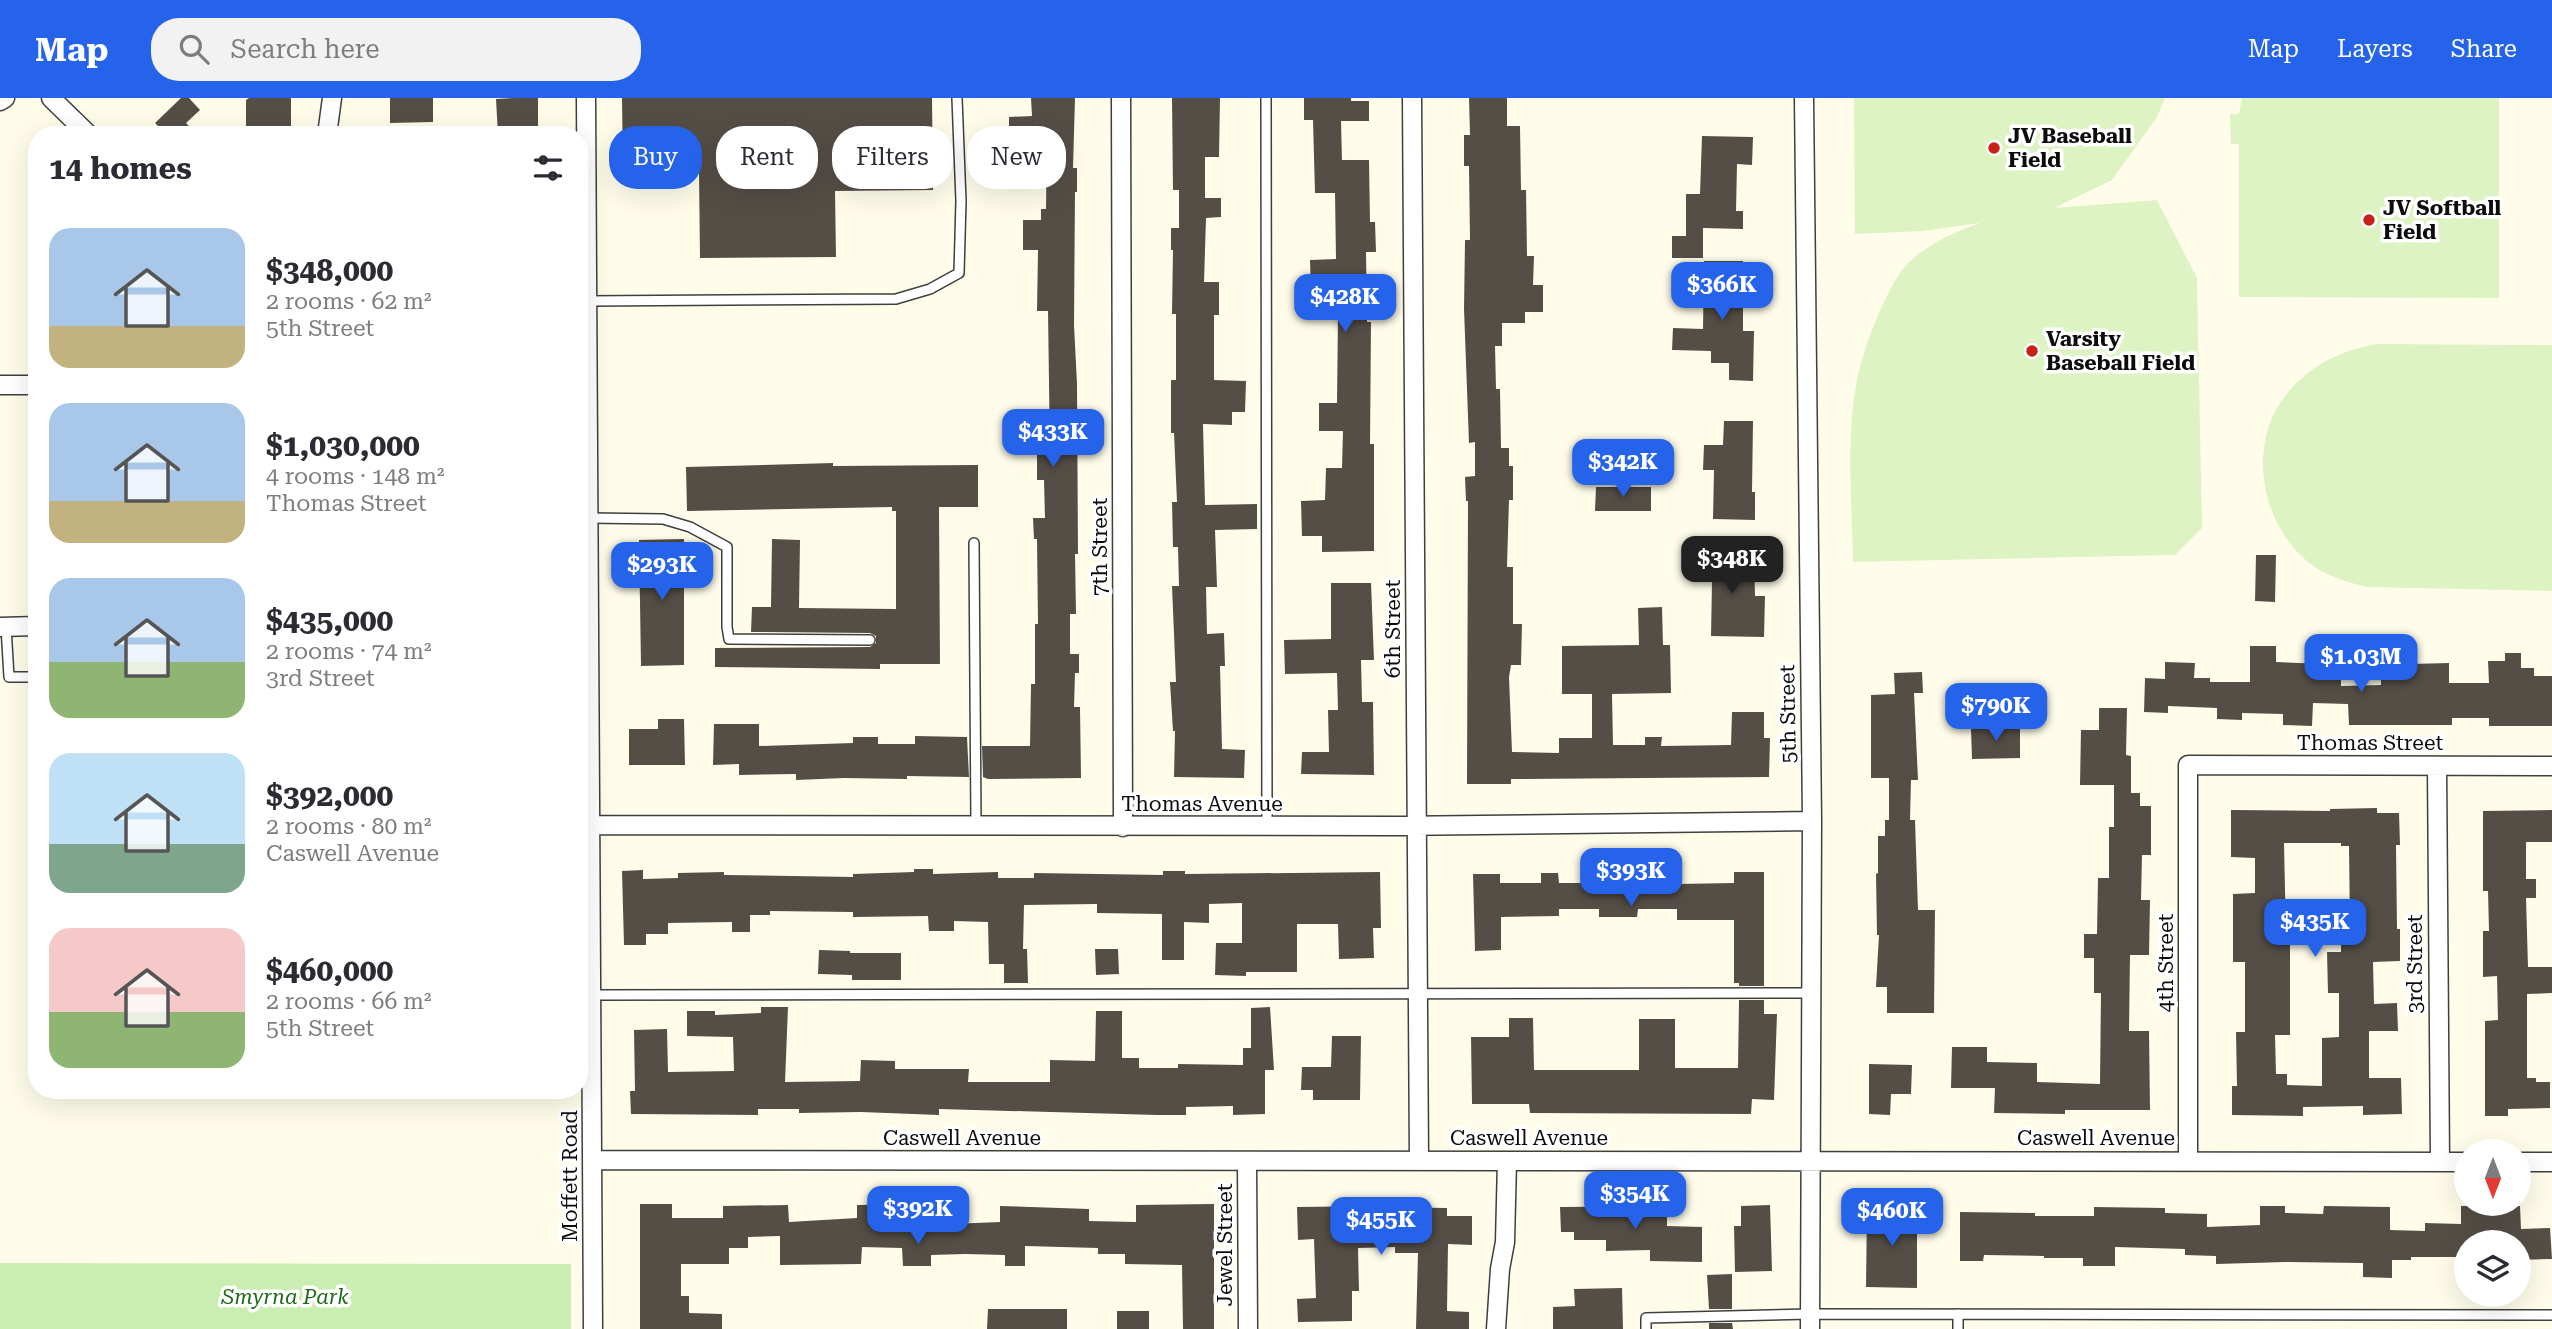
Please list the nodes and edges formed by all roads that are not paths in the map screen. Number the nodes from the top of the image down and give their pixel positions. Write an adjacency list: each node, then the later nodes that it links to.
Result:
1 (5, 98): 10 (street)
2 (51, 98): 11 (street)
3 (332, 98): 12 (street)
4 (586, 98): 13 (street, Moffett Road)
5 (957, 98): 14 (lane)
6 (1121, 98): 33 (street, 7th Street)
7 (1266, 98): 34 (lane)
8 (1412, 98): 31 (street, 6th Street)
9 (1804, 98): 29 (street, 5th Street)
10 (0, 101)
11 (80, 126)
12 (328, 126)
13 (586, 126)
14 (588, 302)
15 (0, 385): 16 (street)
16 (28, 385)
17 (588, 410): 18 (street, Moffett Road)
18 (589, 518): 20 (street, Moffett Road); 23 (lane)
19 (974, 543): 32 (lane)
20 (588, 544)
21 (3, 626): 22 (street); 24 (lane)
22 (28, 626)
23 (870, 640)
24 (28, 677)
25 (588, 724): 30 (street, Moffett Road)
26 (2188, 765): 27 (street, Thomas Street); 43 (street, 4th Street)
27 (2437, 765): 28 (street, Thomas Street); 44 (street, 3rd Street)
28 (2552, 766)
29 (1812, 821): 31 (street, Thomas Avenue); 36 (street, 5th Street)
30 (591, 825): 32 (street, Thomas Avenue); 37 (street, Moffett Road)
31 (1417, 826): 34 (street, Thomas Avenue); 35 (street, 6th Street)
32 (976, 827): 33 (street, Thomas Avenue)
33 (1123, 827): 34 (street, Thomas Avenue)
34 (1266, 827)
35 (1418, 993): 36 (lane); 37 (lane); 40 (street, 6th Street)
36 (1812, 993): 42 (street, 5th Street)
37 (592, 995): 38 (street, Moffett Road)
38 (592, 1160): 39 (street, Caswell Avenue); 51 (street, Moffett Road)
39 (1247, 1161): 40 (street, Caswell Avenue); 52 (street, Jewel Street)
40 (1419, 1161): 41 (street, Caswell Avenue)
41 (1507, 1161): 42 (street, Caswell Avenue); 53 (street)
42 (1812, 1161): 43 (street, Caswell Avenue); 50 (street, 5th Street)
43 (2188, 1161): 44 (street, Caswell Avenue)
44 (2440, 1162): 45 (street, Caswell Avenue)
45 (2454, 1162)
46 (2531, 1162): 47 (street)
47 (2552, 1162)
48 (1958, 1314): 49 (lane); 50 (lane); 55 (lane)
49 (2552, 1315)
50 (1810, 1322): 54 (lane)
51 (593, 1329)
52 (1248, 1329)
53 (1496, 1329)
54 (1646, 1329)
55 (1958, 1329)

